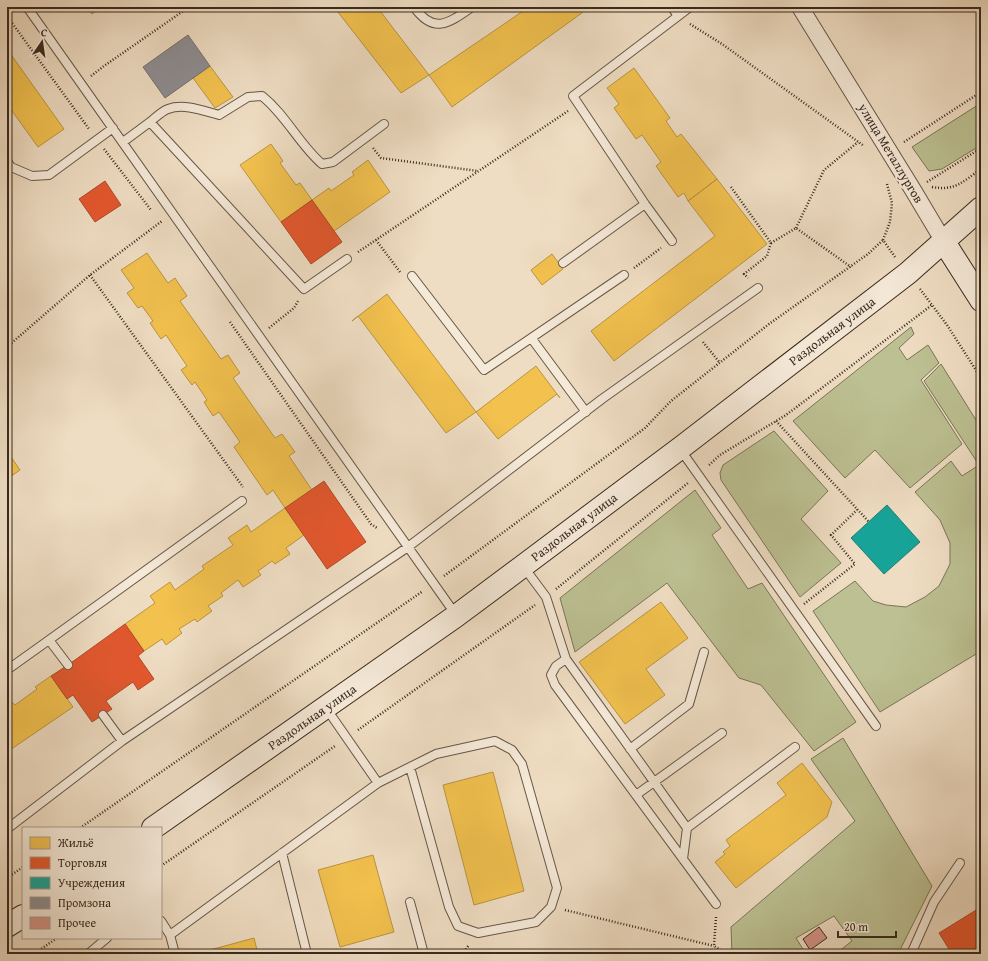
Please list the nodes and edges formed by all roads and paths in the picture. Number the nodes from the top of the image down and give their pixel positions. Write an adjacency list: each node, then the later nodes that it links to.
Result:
1 (27, 7): 10 (lane)
2 (189, 7): 10 (path)
3 (414, 7): 4 (lane)
4 (472, 7)
5 (672, 7): 8 (lane)
6 (690, 7): 8 (lane)
7 (800, 7): 26 (street, улица Металлургов)
8 (678, 15): 12 (lane); 20 (path)
9 (7, 16): 18 (path)
10 (82, 84): 15 (lane)
11 (981, 92): 16 (path)
12 (578, 104): 25 (path); 28 (lane)
13 (150, 122): 17 (lane); 19 (lane); 47 (lane)
14 (384, 124): 17 (lane)
15 (113, 128): 18 (lane); 19 (lane)
16 (899, 136)
17 (365, 138): 25 (path)
18 (97, 140): 23 (lane); 30 (path)
19 (123, 142): 31 (lane)
20 (858, 142): 21 (path); 34 (path)
21 (867, 148)
22 (981, 148): 26 (path)
23 (7, 161)
24 (981, 169): 26 (path)
25 (478, 171): 35 (path)
26 (920, 186): 38 (street, улица Металлургов)
27 (731, 187): 39 (path)
28 (645, 204): 37 (lane); 41 (lane)
29 (981, 208): 38 (main road, Раздольная улица)
30 (152, 210)
31 (172, 213): 33 (path); 51 (lane)
32 (156, 216): 33 (path)
33 (161, 222): 43 (path)
34 (796, 228): 39 (path); 42 (path)
35 (376, 240): 40 (path); 45 (path)
36 (883, 240): 42 (path)
37 (672, 241): 44 (path)
38 (944, 242): 48 (main road, улица Металлургов); 57 (main road, Раздольная улица)
39 (771, 243): 46 (path)
40 (347, 259): 47 (lane)
41 (563, 263)
42 (851, 266): 54 (path)
43 (90, 275): 53 (path); 58 (path)
44 (624, 275): 52 (lane)
45 (412, 276): 52 (lane)
46 (758, 288): 50 (lane)
47 (304, 289): 51 (path)
48 (981, 300)
49 (229, 321): 61 (path)
50 (696, 332): 54 (path); 55 (lane)
51 (259, 336): 61 (lane)
52 (532, 339): 55 (lane)
53 (7, 347)
54 (720, 363): 63 (path)
55 (586, 412): 61 (lane)
56 (776, 421): 59 (path)
57 (679, 448): 62 (main road, Раздольная улица); 64 (lane)
58 (242, 501): 66 (lane)
59 (857, 510): 60 (path); 64 (path)
60 (868, 522)
61 (408, 547): 63 (lane); 75 (lane)
62 (523, 566): 65 (main road, Раздольная улица); 68 (lane)
63 (434, 584): 65 (lane); 82 (path)
64 (795, 611): 73 (lane)
65 (456, 616): 71 (main road, Раздольная улица)
66 (49, 640): 69 (lane); 70 (lane)
67 (704, 652): 77 (lane)
68 (566, 659): 77 (lane); 81 (lane)
69 (68, 665)
70 (7, 670)
71 (326, 707): 79 (lane); 83 (main road, Раздольная улица)
72 (103, 715): 75 (lane)
73 (876, 726)
74 (722, 733): 80 (lane)
75 (122, 741): 85 (lane)
76 (794, 748): 84 (lane)
77 (630, 749): 80 (lane)
78 (410, 767): 79 (lane); 93 (lane); 93 (lane)
79 (378, 783): 86 (lane)
80 (654, 783): 81 (lane); 84 (lane)
81 (636, 795): 87 (lane)
82 (81, 827)
83 (154, 827)
84 (687, 828): 87 (lane)
85 (7, 829)
86 (282, 853): 97 (lane); 104 (lane)
87 (683, 859): 92 (lane)
88 (960, 862): 107 (lane)
89 (22, 868): 90 (path)
90 (7, 878)
91 (410, 902): 105 (lane)
92 (716, 904): 100 (path)
93 (551, 907): 100 (path)
94 (22, 917): 96 (main road)
95 (162, 923): 97 (lane)
96 (7, 926)
97 (170, 934): 103 (lane)
98 (56, 939): 101 (path)
99 (106, 939): 102 (lane)
100 (714, 946): 106 (path)
101 (34, 954)
102 (88, 954)
103 (175, 954)
104 (307, 954)
105 (424, 954)
106 (727, 954)
107 (911, 954)

